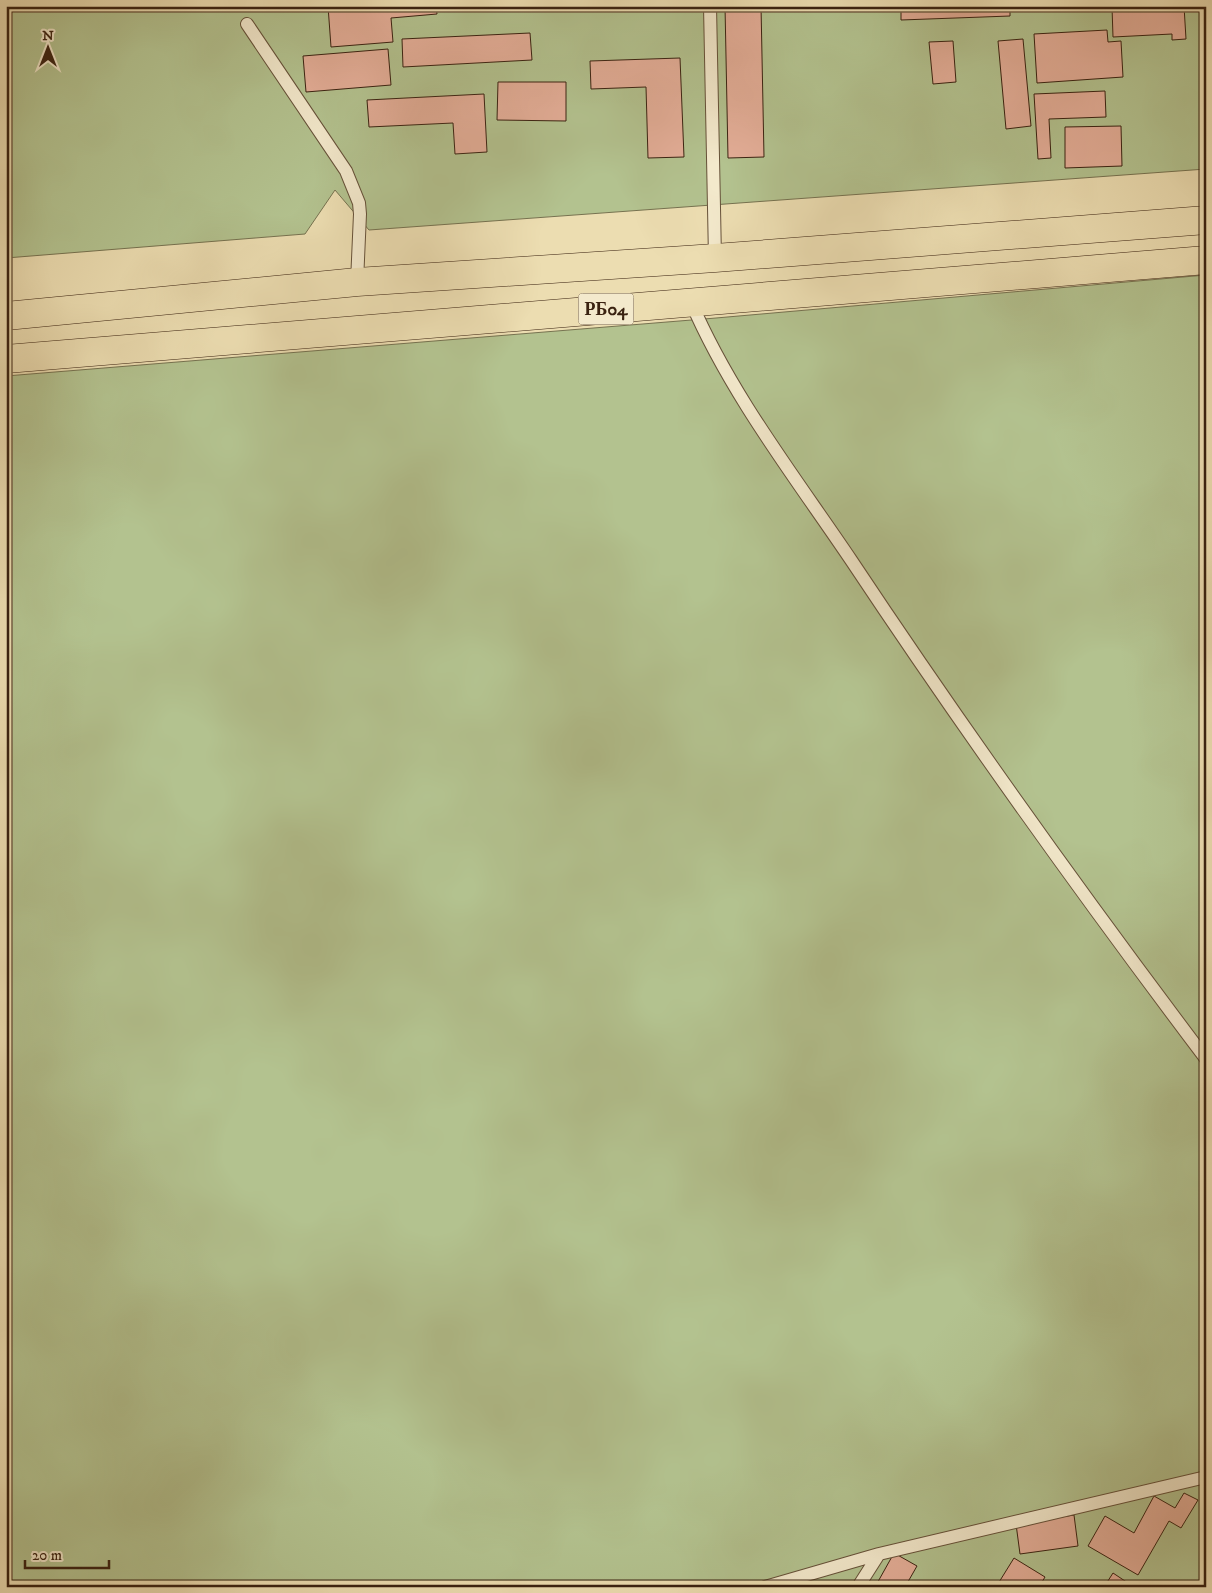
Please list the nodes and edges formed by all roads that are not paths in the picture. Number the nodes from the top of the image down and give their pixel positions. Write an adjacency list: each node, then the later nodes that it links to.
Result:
1 (710, 6): 4 (lane)
2 (247, 24): 6 (lane)
3 (1206, 220): 4 (highway, РБ04)
4 (715, 258): 6 (highway, РБ04)
5 (1206, 260): 7 (highway, РБ04)
6 (357, 282): 8 (highway, РБ04)
7 (691, 302): 9 (highway, РБ04); 10 (lane)
8 (6, 316)
9 (6, 359)
10 (1206, 1059)
11 (1206, 1477): 12 (lane)
12 (879, 1554): 13 (lane); 14 (lane)
13 (765, 1587)
14 (858, 1587)

